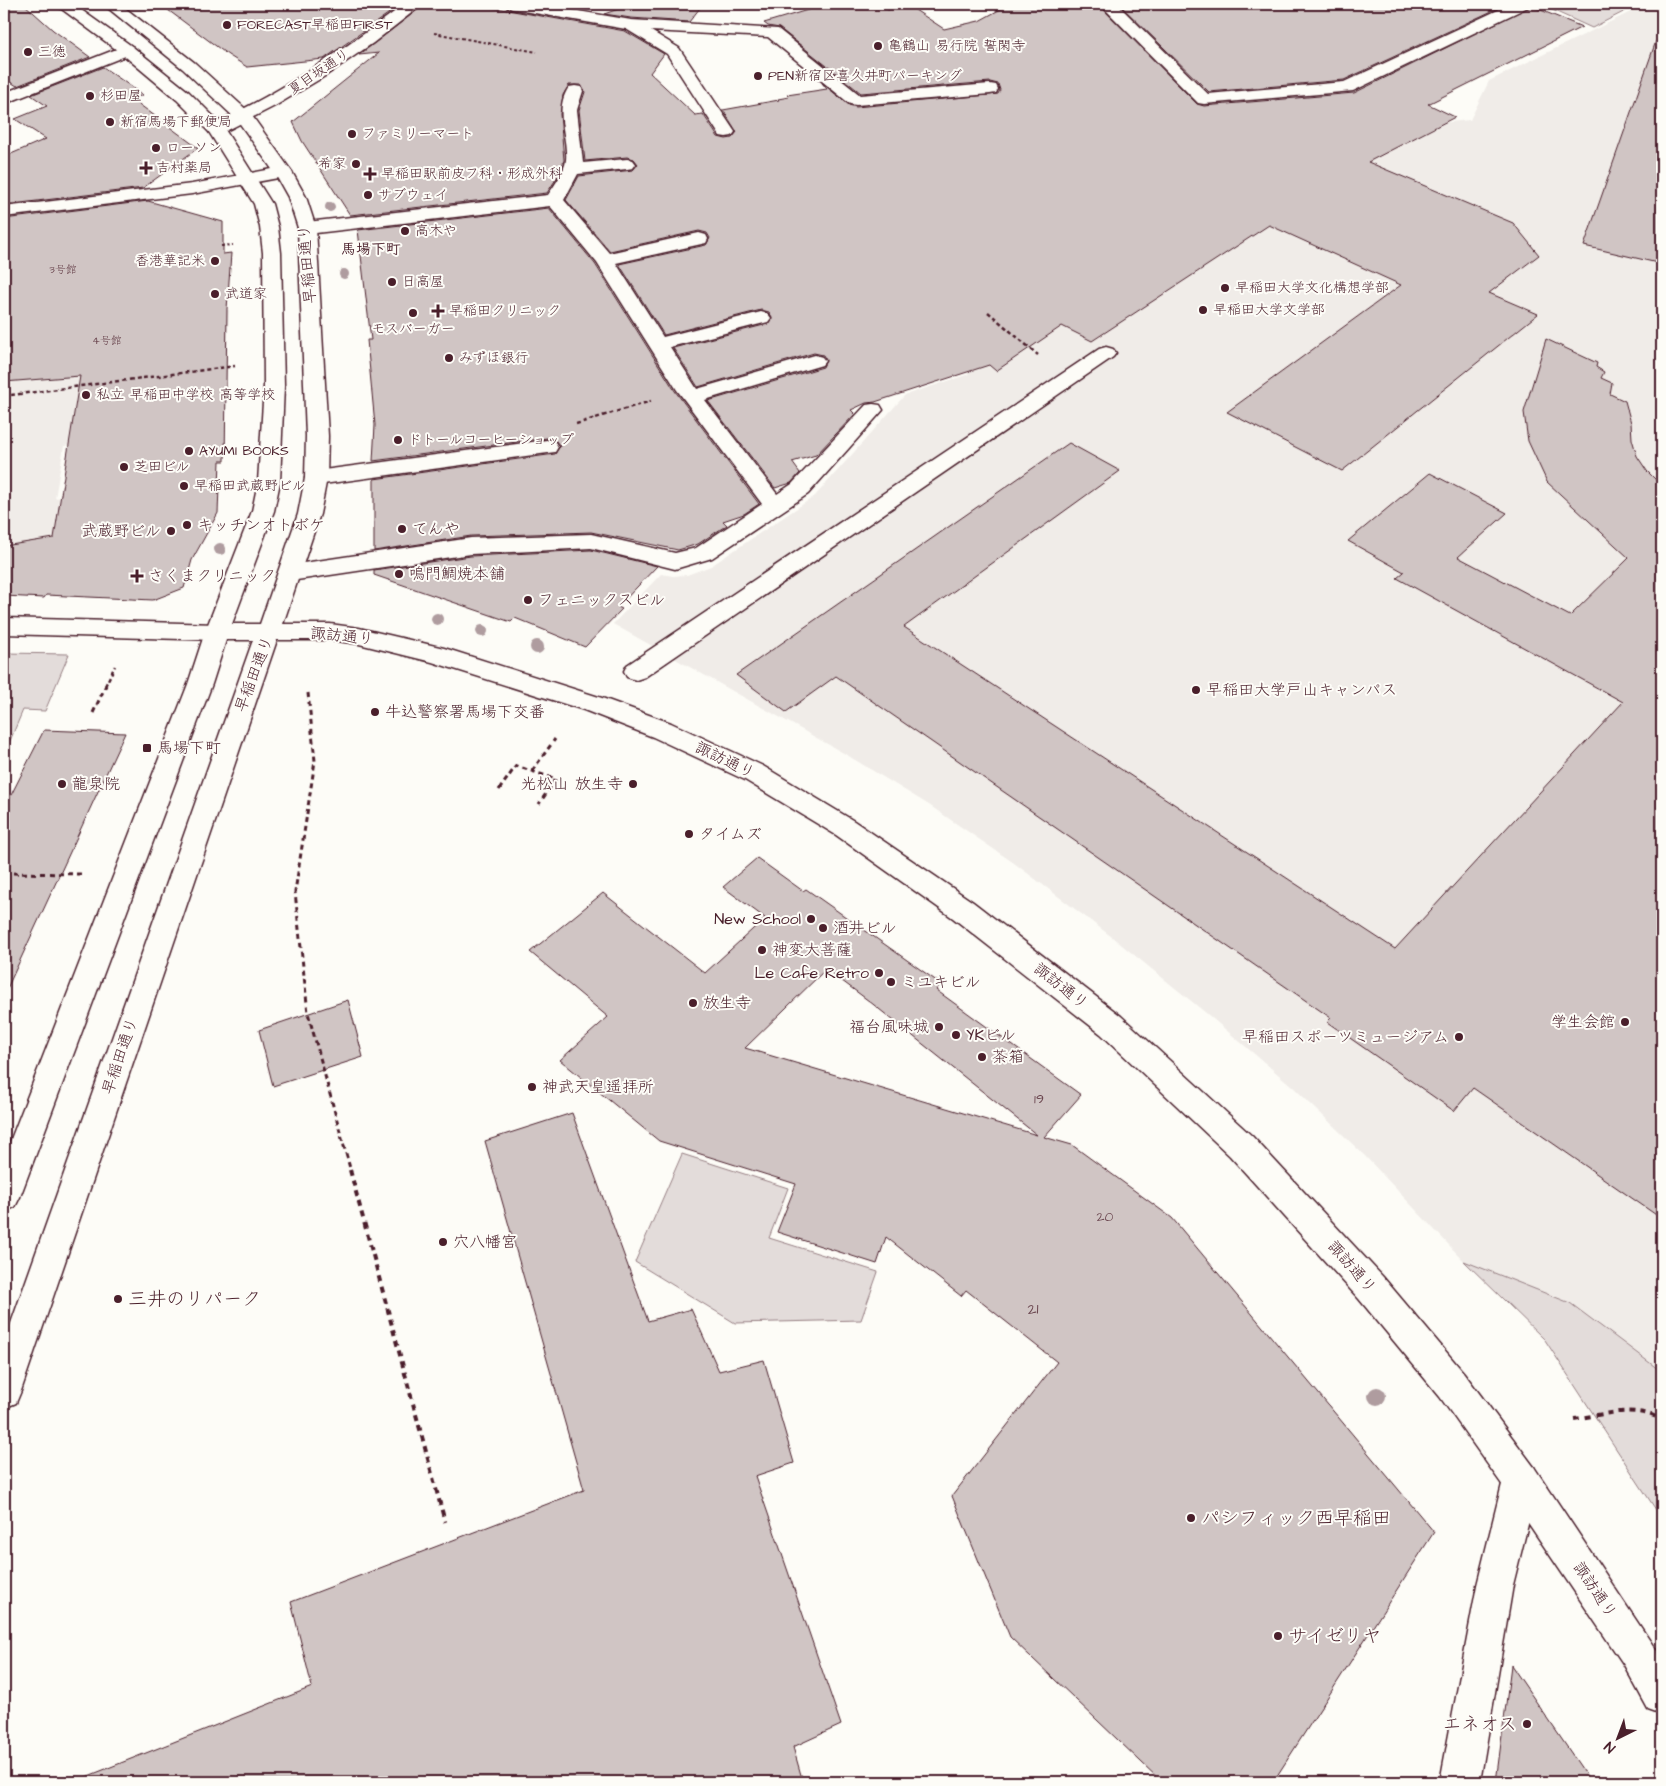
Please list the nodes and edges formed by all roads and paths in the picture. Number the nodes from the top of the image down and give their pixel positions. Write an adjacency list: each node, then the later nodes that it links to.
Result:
1 (64, 4): 9 (main road, 早稲田通り)
2 (111, 4): 14 (main road, 早稲田通り)
3 (415, 4): 14 (main road, 夏目坂通り)
4 (512, 4): 7 (main road)
5 (1108, 4): 6 (main road)
6 (1523, 4)
7 (631, 25): 11 (main road); 16 (main road)
8 (433, 32): 10 (path)
9 (127, 50): 13 (main road); 15 (main road, 早稲田通り)
10 (537, 52)
11 (990, 89)
12 (575, 91): 18 (main road)
13 (4, 99)
14 (244, 117): 15 (main road, 夏目坂通り); 19 (main road, 早稲田通り)
15 (216, 129): 20 (main road, 早稲田通り)
16 (726, 132)
17 (627, 164): 18 (main road)
18 (572, 169): 21 (main road)
19 (283, 172): 20 (main road); 23 (main road, 早稲田通り)
20 (249, 179): 22 (main road); 42 (main road, 早稲田通り)
21 (555, 200): 23 (main road); 25 (main road)
22 (4, 212)
23 (307, 228): 37 (main road, 早稲田通り)
24 (699, 239): 25 (main road)
25 (605, 260): 28 (main road)
26 (988, 312): 32 (path)
27 (761, 318): 28 (main road)
28 (658, 344): 33 (main road)
29 (1106, 353): 32 (main road)
30 (815, 361): 33 (main road)
31 (236, 366): 34 (path)
32 (1067, 380): 44 (main road)
33 (690, 393): 36 (path); 38 (main road)
34 (4, 396)
35 (874, 410): 38 (main road)
36 (547, 447): 37 (main road)
37 (316, 478): 39 (main road, 早稲田通り)
38 (775, 506): 39 (main road)
39 (290, 573): 43 (main road, 早稲田通り)
40 (4, 626): 41 (main road, 諏訪通り)
41 (131, 629): 42 (main road, 諏訪通り); 46 (path)
42 (218, 632): 43 (main road, 諏訪通り); 53 (main road, 早稲田通り)
43 (270, 632): 54 (main road, 早稲田通り); 57 (main road, 諏訪通り)
44 (636, 671)
45 (308, 693): 58 (path)
46 (94, 713)
47 (555, 739): 48 (path)
48 (532, 771): 49 (path); 50 (path)
49 (500, 790)
50 (539, 804)
51 (4, 873): 52 (path)
52 (89, 874)
53 (4, 1197)
54 (4, 1391)
55 (1574, 1419): 56 (path)
56 (1662, 1420)
57 (1521, 1480): 59 (main road, 諏訪通り); 60 (main road)
58 (445, 1522)
59 (1662, 1695)
60 (1460, 1782)

